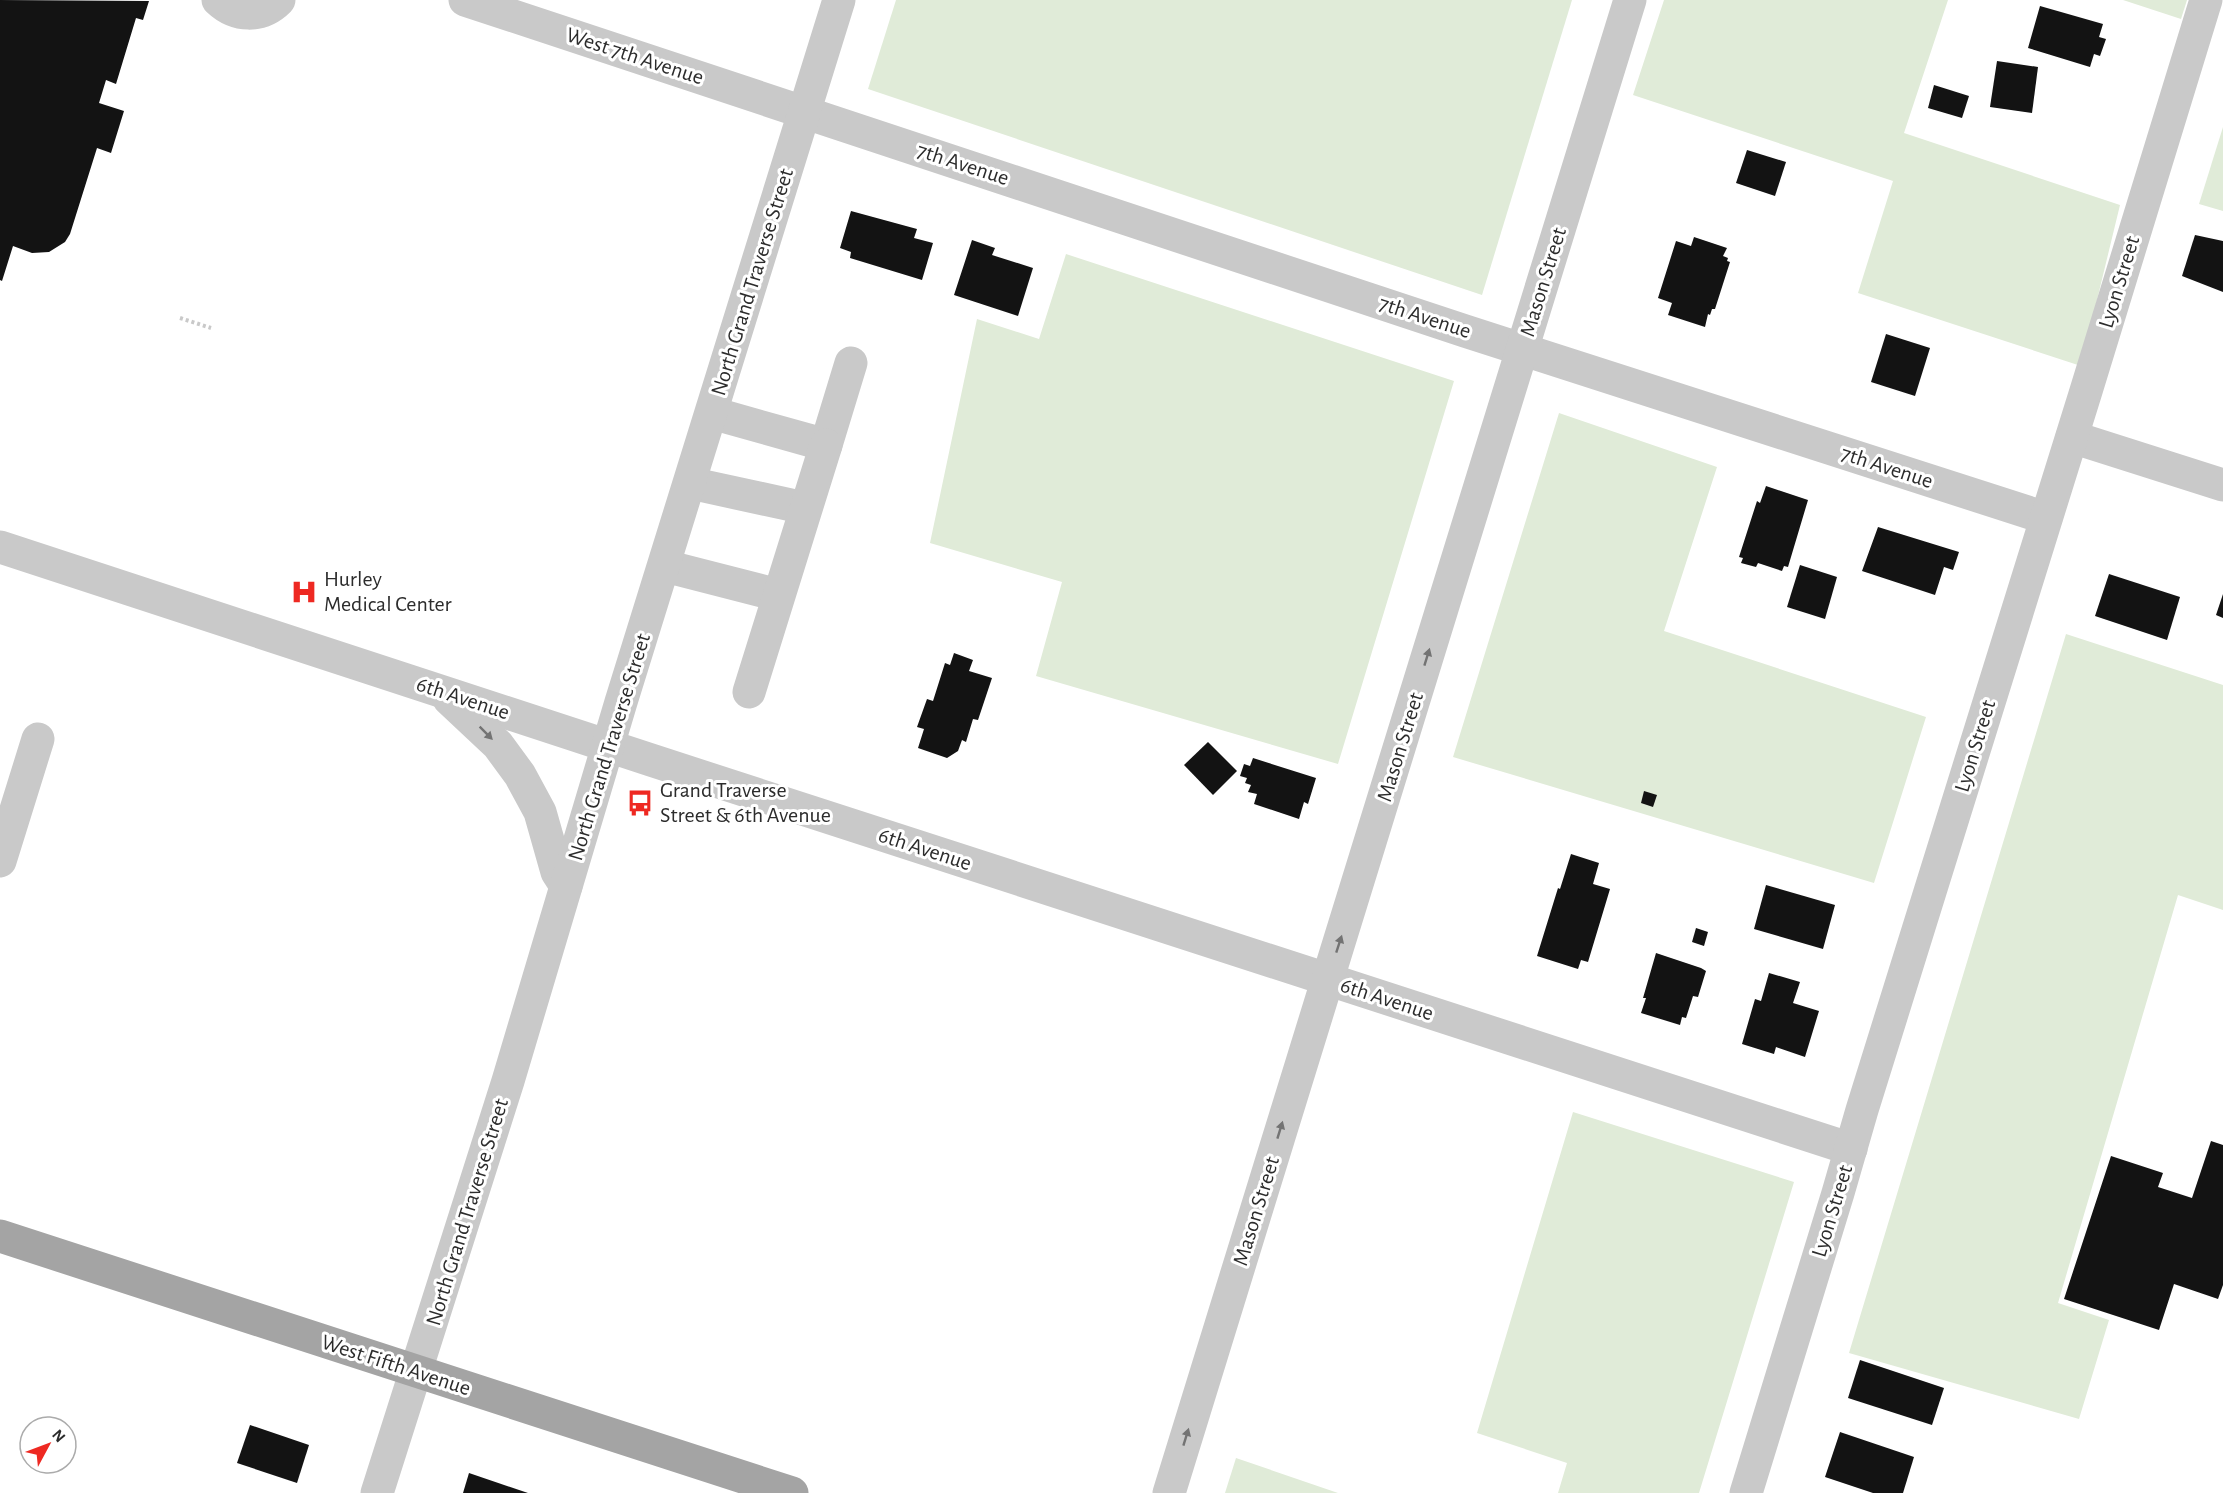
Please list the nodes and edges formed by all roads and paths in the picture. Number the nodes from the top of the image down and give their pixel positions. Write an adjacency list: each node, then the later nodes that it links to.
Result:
1 (218, 0): 2 (street)
2 (279, 0)
3 (465, 0): 7 (street, West 7th Avenue)
4 (839, 0): 7 (street, North Grand Traverse Street)
5 (1630, 0): 10 (street, Mason Street)
6 (2206, 0): 13 (street, Lyon Street)
7 (804, 112): 10 (street, 7th Avenue); 12 (street, North Grand Traverse Street)
8 (180, 318): 9 (path)
9 (211, 328)
10 (1522, 349): 18 (street, 7th Avenue); 28 (street, Mason Street, one-way to 10)
11 (852, 363): 14 (street)
12 (712, 413): 14 (street); 15 (street, North Grand Traverse Street)
13 (2072, 437): 16 (street); 18 (street, Lyon Street)
14 (826, 445): 17 (street)
15 (690, 483): 17 (street); 20 (street, North Grand Traverse Street)
16 (2223, 485)
17 (805, 508): 21 (street)
18 (2046, 519): 29 (street, Lyon Street)
19 (0, 546): 22 (street, 6th Avenue)
20 (665, 566): 21 (street); 25 (street, North Grand Traverse Street)
21 (778, 595): 23 (street)
22 (445, 692): 25 (street, 6th Avenue); 27 (street, one-way to 27)
23 (749, 692)
24 (38, 739): 26 (street)
25 (608, 746): 27 (street, North Grand Traverse Street); 28 (street, 6th Avenue)
26 (0, 861)
27 (566, 886): 31 (street, North Grand Traverse Street)
28 (1327, 980): 29 (street, 6th Avenue); 34 (street, Mason Street, one-way to 28)
29 (1851, 1149): 35 (street, Lyon Street)
30 (0, 1236): 31 (main road, West Fifth Avenue)
31 (416, 1372): 32 (street, North Grand Traverse Street); 33 (main road, West Fifth Avenue)
32 (377, 1493)
33 (792, 1493)
34 (1169, 1493)
35 (1746, 1493)

